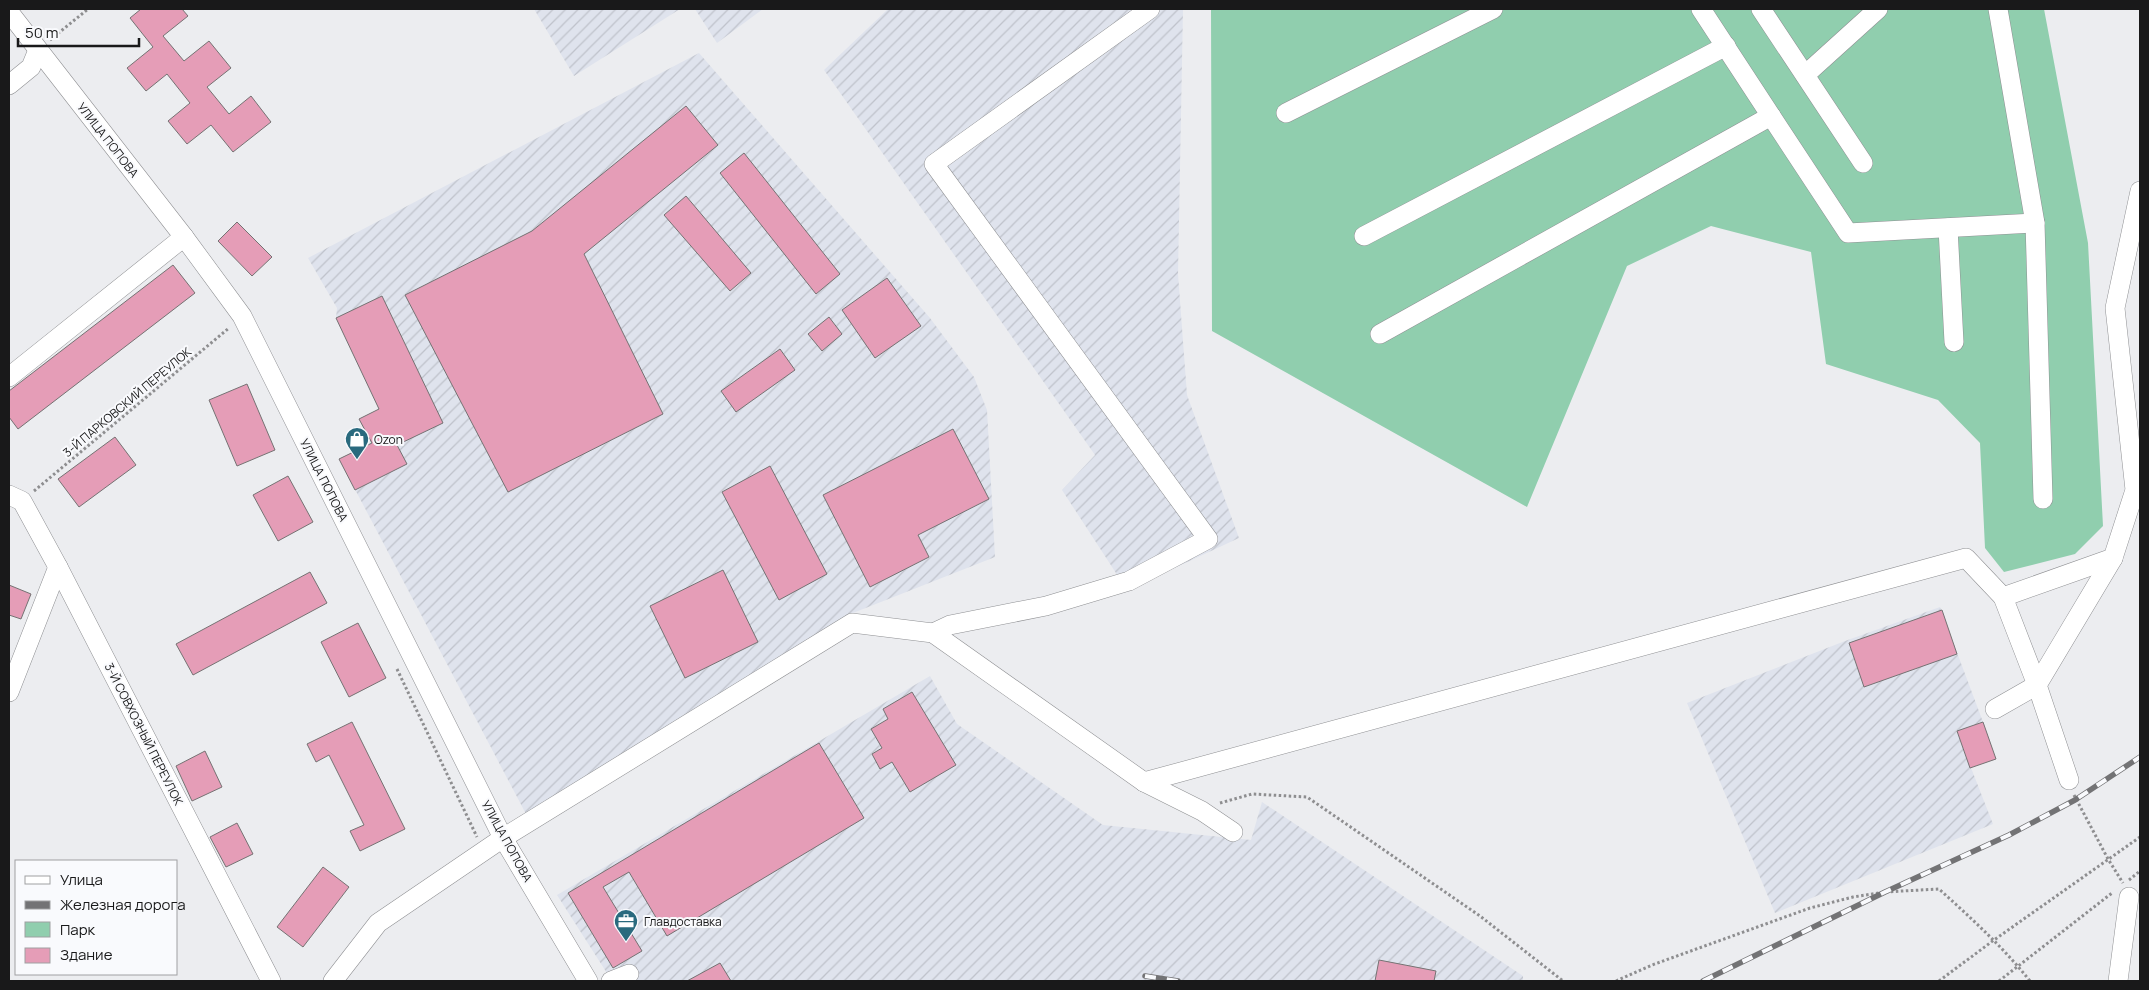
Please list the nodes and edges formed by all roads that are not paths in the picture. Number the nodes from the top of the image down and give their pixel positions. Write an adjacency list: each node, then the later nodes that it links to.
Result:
1 (1150, 9): 28 (street)
2 (1493, 9): 12 (street)
3 (1701, 9): 8 (street)
4 (1761, 9): 10 (street)
5 (1878, 9): 10 (street)
6 (1998, 9): 16 (street)
7 (9, 12): 9 (street, УЛИЦА ПОПОВА)
8 (1726, 46): 13 (street); 18 (street)
9 (38, 50): 11 (street); 19 (street, УЛИЦА ПОПОВА)
10 (1804, 75): 14 (street)
11 (9, 85)
12 (1286, 114)
13 (1772, 116): 17 (street); 20 (street)
14 (1863, 163)
15 (2140, 191): 25 (street)
16 (2035, 223): 17 (street); 24 (street)
17 (1948, 228): 21 (street)
18 (1364, 236)
19 (184, 237): 22 (street); 35 (street, УЛИЦА ПОПОВА)
20 (1380, 334)
21 (1954, 342)
22 (9, 377)
23 (16, 498): 26 (street, 3-Й СОВХОЗНЫЙ ПЕРЕУЛОК)
24 (2043, 499)
25 (2113, 558): 27 (street); 29 (street)
26 (58, 567): 30 (street); 38 (street, 3-Й СОВХОЗНЫЙ ПЕРЕУЛОК)
27 (2003, 597): 29 (street); 33 (street)
28 (933, 633): 33 (street); 35 (street)
29 (2037, 685): 31 (street); 32 (street)
30 (9, 692)
31 (1995, 709)
32 (2069, 780)
33 (1144, 782): 34 (street)
34 (1233, 832)
35 (503, 838): 39 (street); 40 (street, УЛИЦА ПОПОВА)
36 (2126, 891): 42 (street)
37 (629, 974): 41 (street)
38 (271, 981)
39 (332, 981)
40 (588, 981)
41 (611, 981)
42 (2118, 981)

